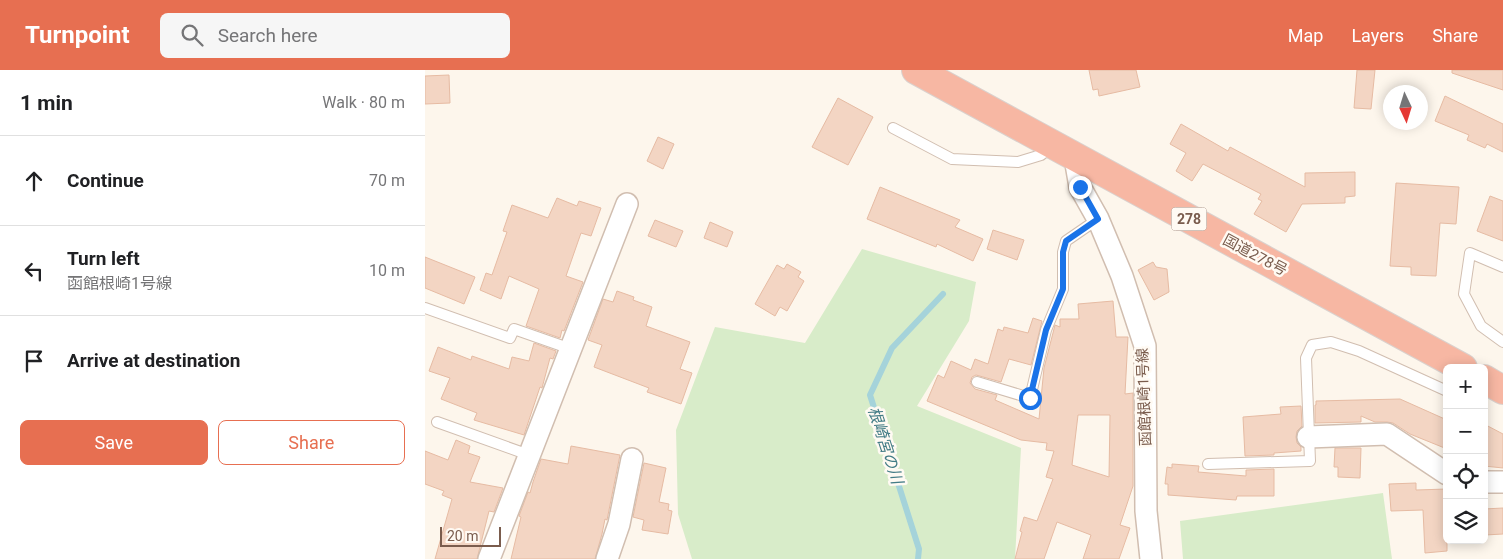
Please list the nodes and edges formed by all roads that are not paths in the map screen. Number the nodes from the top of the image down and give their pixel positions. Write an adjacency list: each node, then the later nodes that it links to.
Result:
1 (916, 70): 3 (highway, 国道278号 / 278)
2 (893, 128): 3 (lane)
3 (1064, 152): 5 (street, 函館根崎1号線); 10 (highway, 国道278号 / 278)
4 (627, 204): 9 (street)
5 (1098, 219): 12 (lane); 25 (street, 函館根崎1号線)
6 (1503, 267): 8 (lane)
7 (425, 308): 9 (lane)
8 (1503, 342)
9 (571, 349): 17 (street)
10 (1456, 364)
11 (1488, 381): 14 (highway)
12 (977, 382)
13 (1443, 389): 16 (lane)
14 (1503, 390)
15 (437, 422): 17 (lane)
16 (1308, 437): 19 (lane); 20 (street)
17 (529, 455): 23 (street)
18 (632, 459): 24 (street)
19 (1208, 464)
20 (1443, 471)
21 (1488, 482): 22 (street)
22 (1503, 482)
23 (489, 559)
24 (607, 559)
25 (1151, 559)

